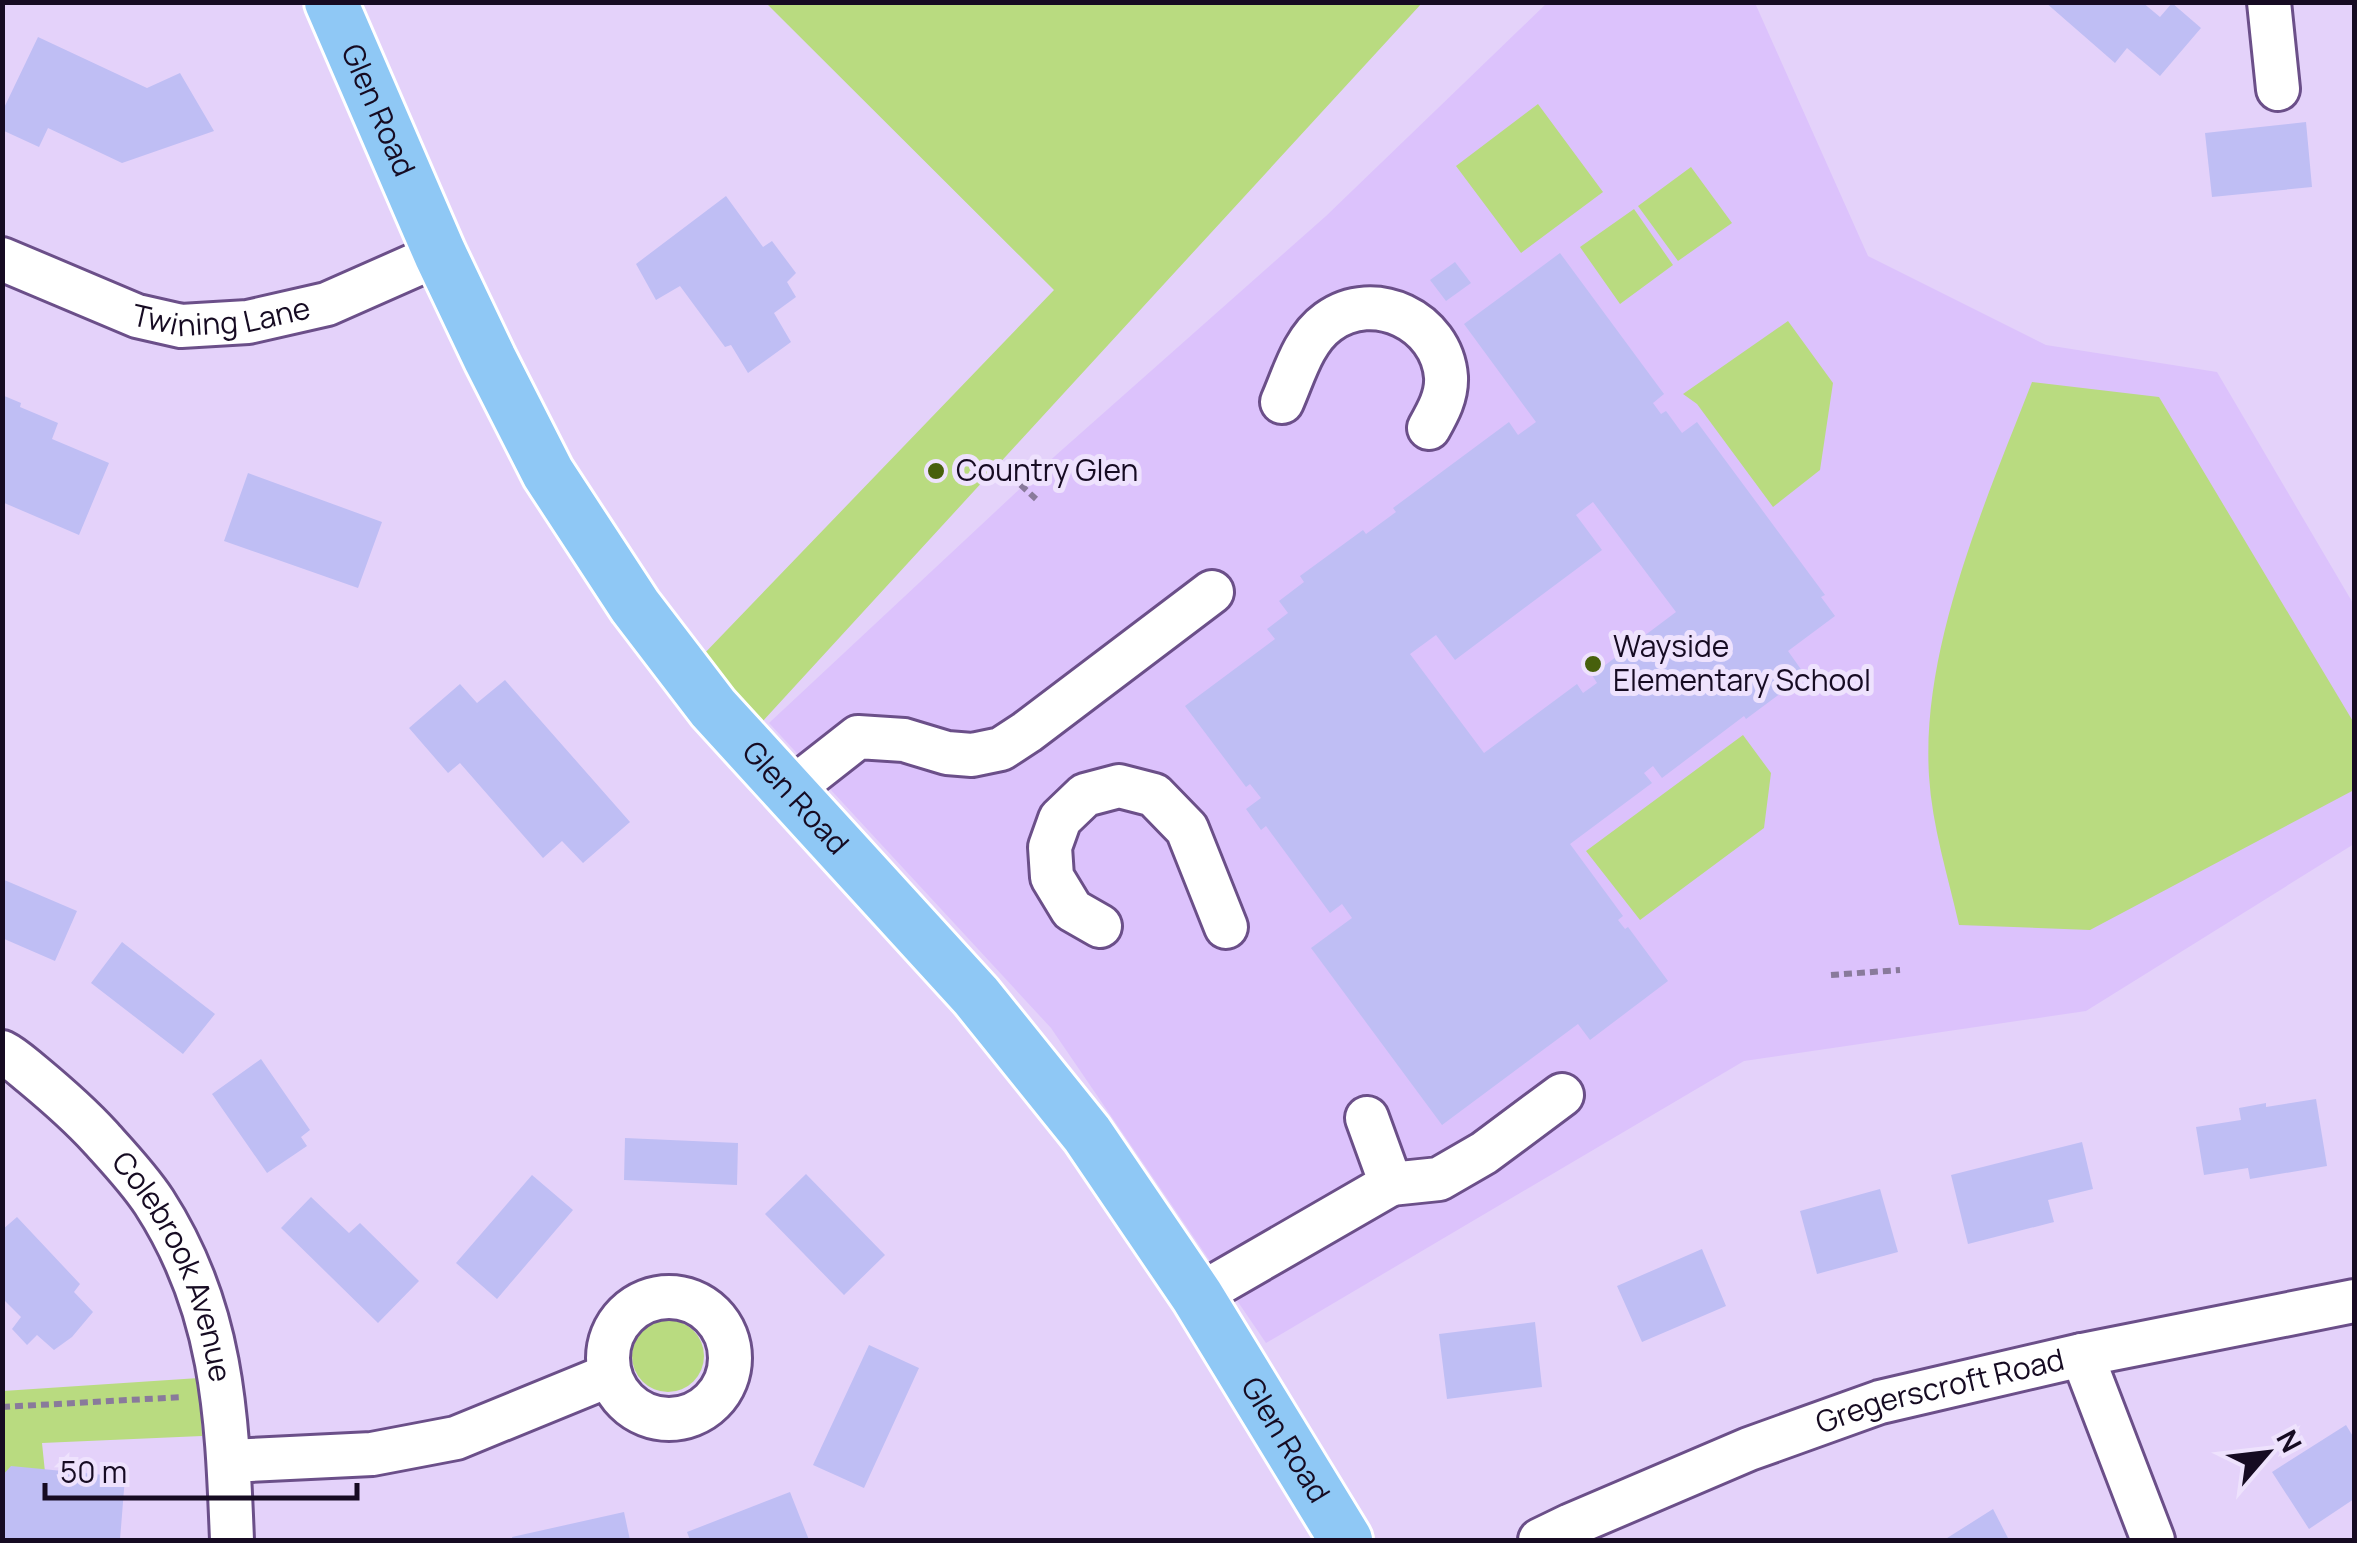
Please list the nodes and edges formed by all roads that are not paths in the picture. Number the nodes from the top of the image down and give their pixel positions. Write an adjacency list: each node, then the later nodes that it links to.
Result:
1 (331, 2): 4 (main road, Glen Road)
2 (2270, 2): 3 (street)
3 (2278, 89)
4 (440, 254): 5 (street, Twining Lane); 9 (main road, Glen Road)
5 (2, 259)
6 (1282, 402): 7 (street)
7 (1429, 428)
8 (1212, 592): 9 (street)
9 (788, 792): 16 (main road, Glen Road)
10 (1100, 926): 11 (street)
11 (1226, 927)
12 (2, 1052): 20 (street, Colebrook Avenue)
13 (1562, 1094): 15 (street)
14 (1367, 1118): 15 (street)
15 (1390, 1184): 16 (street)
16 (1197, 1296): 22 (main road, Glen Road)
17 (2354, 1300): 18 (street, Gregerscroft Road)
18 (2082, 1356): 23 (street, Gregerscroft Road); 24 (street)
19 (610, 1375): 20 (street)
20 (229, 1461): 21 (street, Colebrook Avenue)
21 (232, 1540)
22 (1346, 1540)
23 (1540, 1540)
24 (2153, 1540)

